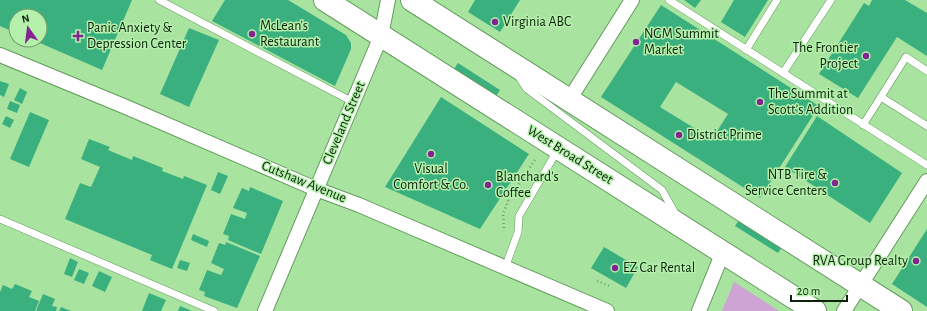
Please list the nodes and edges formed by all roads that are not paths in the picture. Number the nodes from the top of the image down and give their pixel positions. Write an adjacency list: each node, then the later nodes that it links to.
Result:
1 (158, 0): 17 (lane)
2 (325, 0): 9 (main road, West Broad Street)
3 (388, 0): 9 (street, Cleveland Street)
4 (412, 0): 12 (main road)
5 (632, 0): 16 (street)
6 (669, 0): 10 (lane)
7 (777, 0): 10 (lane)
8 (832, 0): 14 (lane)
9 (381, 36): 17 (street, Cleveland Street); 20 (main road, West Broad Street)
10 (746, 50): 14 (lane)
11 (0, 55): 23 (street, Cutshaw Avenue)
12 (508, 60): 16 (main road); 25 (lane)
13 (927, 71): 15 (lane)
14 (783, 73): 18 (lane)
15 (881, 97): 18 (lane); 19 (lane)
16 (569, 100): 28 (main road)
17 (353, 102): 23 (street, Cleveland Street)
18 (863, 125): 21 (lane)
19 (927, 126)
20 (558, 148): 25 (main road, West Broad Street); 27 (lane)
21 (927, 165)
22 (927, 181): 28 (street)
23 (316, 188): 27 (street, Cutshaw Avenue); 30 (street, Cleveland Street)
24 (0, 219): 29 (lane)
25 (683, 227): 26 (main road, West Broad Street)
26 (723, 252): 32 (street); 33 (main road, West Broad Street)
27 (505, 268): 31 (street, Cutshaw Avenue)
28 (860, 285): 34 (street); 35 (main road)
29 (214, 311)
30 (265, 311)
31 (607, 311)
32 (699, 311)
33 (815, 311)
34 (844, 311)
35 (901, 311)

